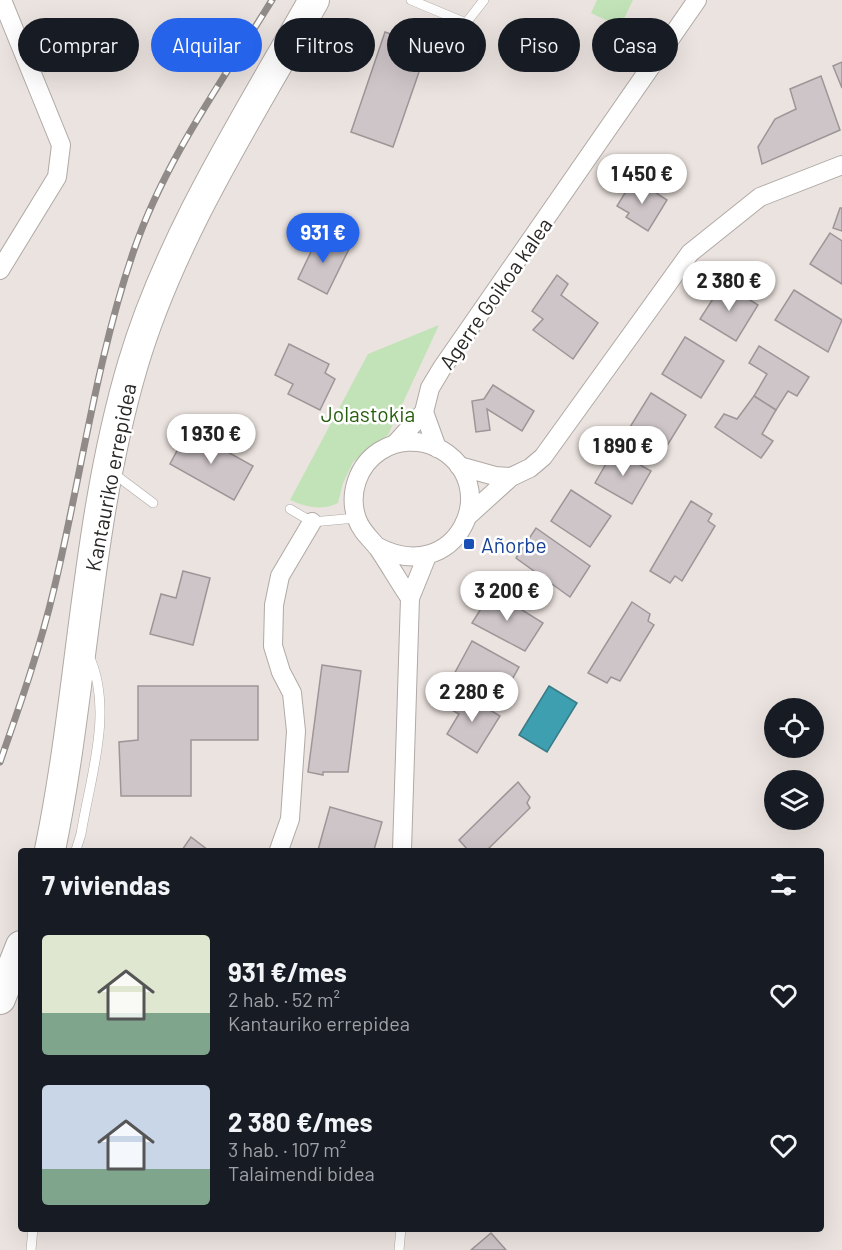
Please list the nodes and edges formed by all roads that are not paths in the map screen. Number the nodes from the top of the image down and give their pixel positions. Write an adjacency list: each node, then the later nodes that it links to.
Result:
1 (2, 0): 7 (street)
2 (314, 0): 12 (highway, Kantauriko errepidea)
3 (411, 0): 4 (lane)
4 (484, 0)
5 (697, 0): 8 (street, Agerre Goikoa kalea)
6 (842, 165): 13 (street)
7 (0, 270)
8 (424, 412): 9 (street, Agerre Goikoa kalea); 10 (street)
9 (396, 443): 10 (street); 17 (street)
10 (437, 448): 11 (street)
11 (459, 466): 13 (street); 16 (street)
12 (108, 470): 14 (lane); 22 (highway, Kantauriko errepidea)
13 (511, 477): 16 (street)
14 (153, 503)
15 (290, 509): 18 (lane)
16 (469, 515): 20 (street)
17 (356, 518): 18 (lane); 19 (street)
18 (312, 522): 25 (street)
19 (376, 546): 20 (street); 21 (street)
20 (427, 556): 21 (street)
21 (410, 598): 26 (street)
22 (82, 640): 23 (highway, Kantauriko errepidea); 24 (lane)
23 (50, 848)
24 (77, 848)
25 (280, 848)
26 (402, 848)
27 (18, 954): 28 (highway)
28 (0, 999)
29 (33, 1232): 31 (lane)
30 (401, 1232): 32 (lane)
31 (31, 1250)
32 (399, 1250)

